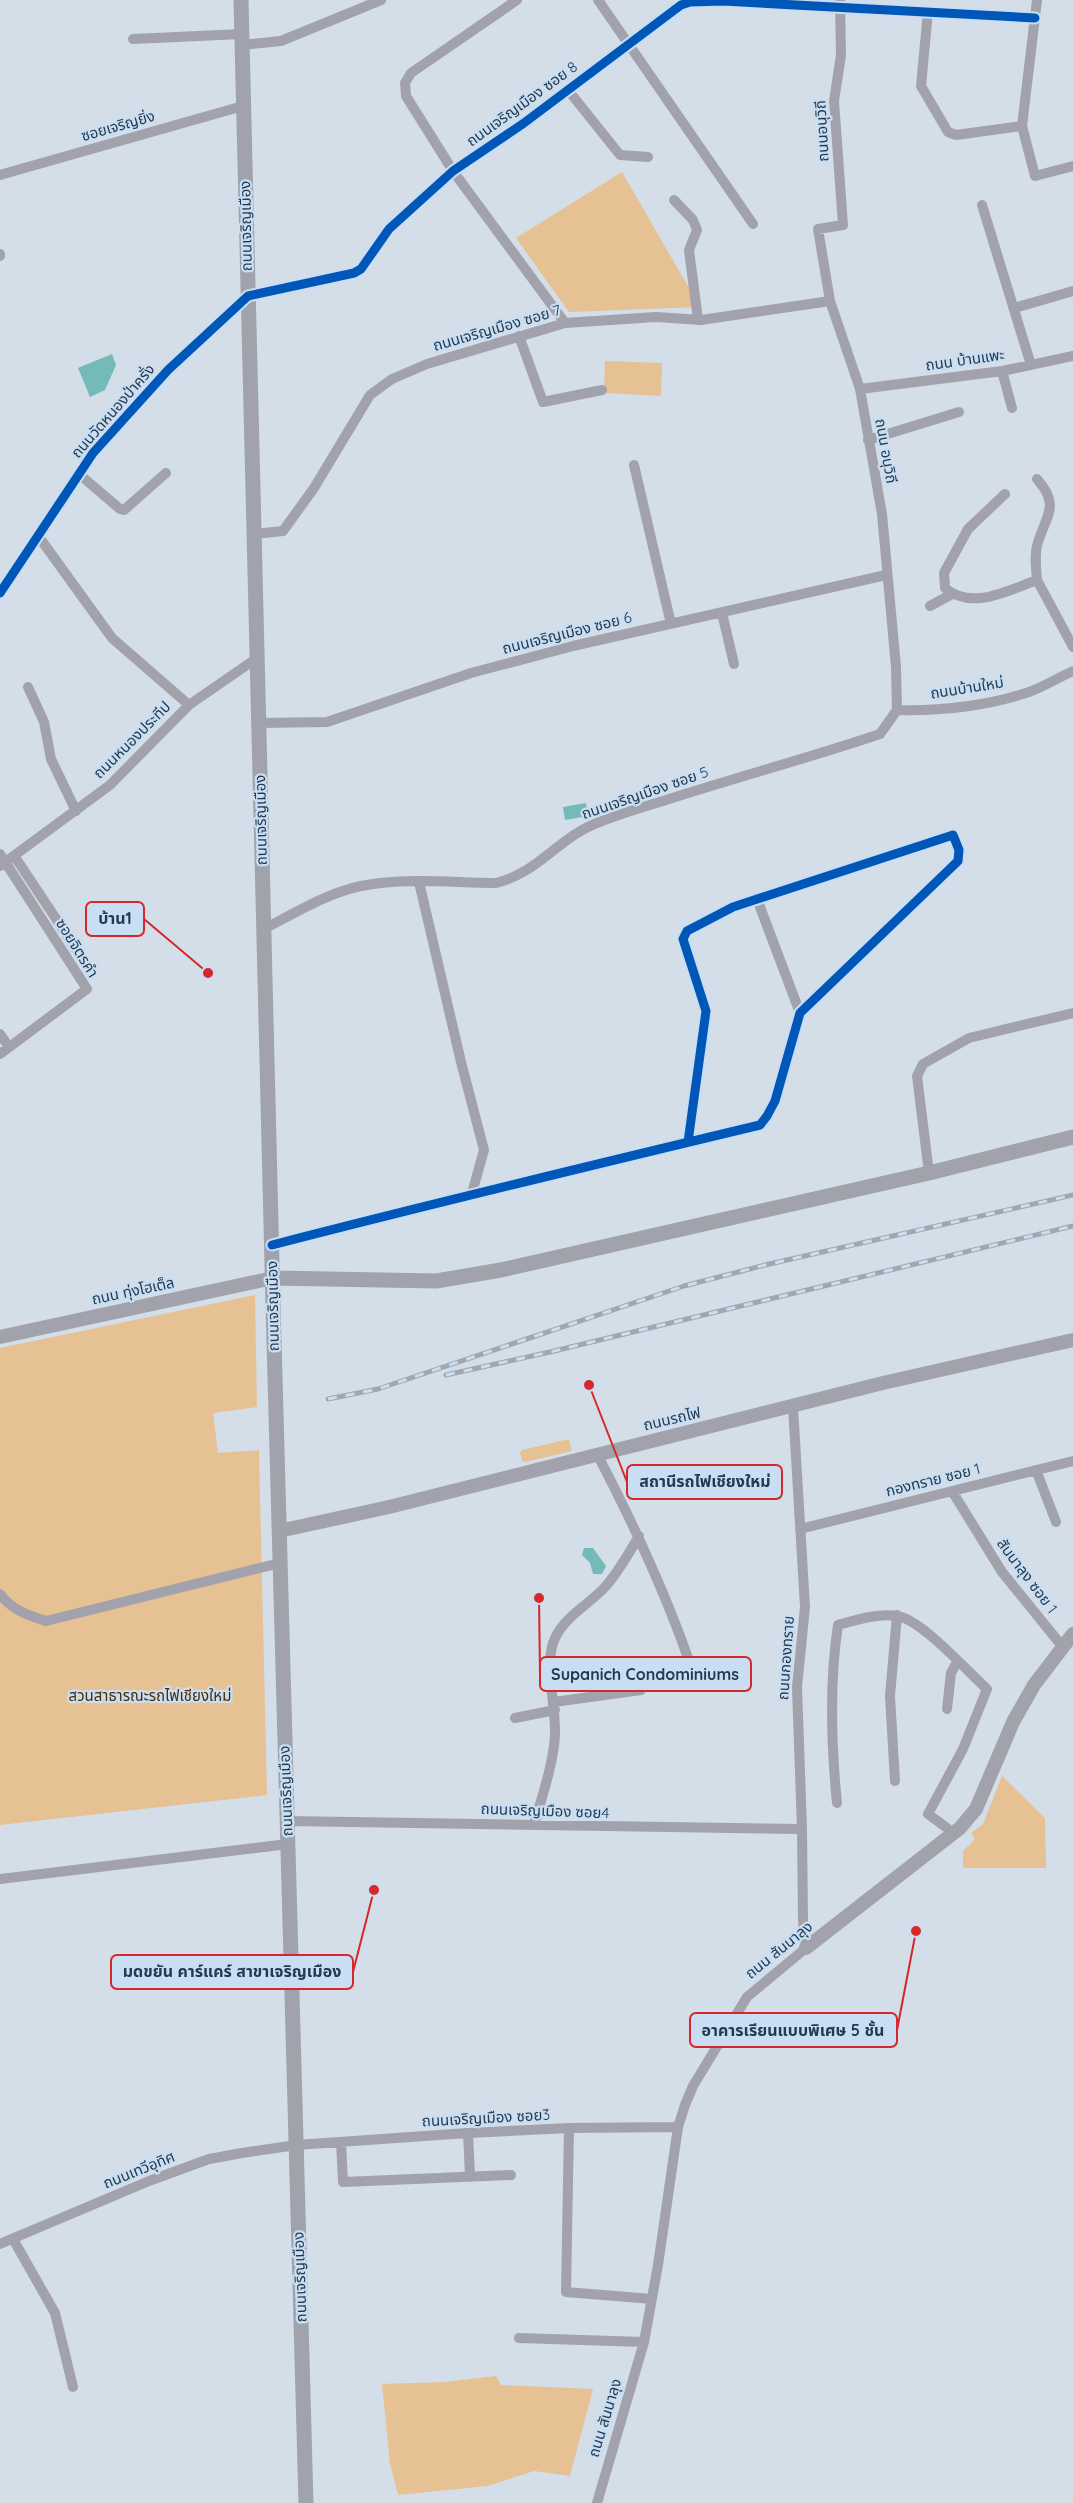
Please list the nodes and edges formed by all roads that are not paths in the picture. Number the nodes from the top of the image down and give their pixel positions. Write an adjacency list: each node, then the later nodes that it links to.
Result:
1 (241, 0): 10 (main road, ถนนเจริญเมือง)
2 (381, 0): 10 (street)
3 (518, 0): 17 (street)
4 (598, 0): 11 (street)
5 (1037, 0): 8 (street)
6 (840, 3): 7 (street, ถนนเจริญเมือง ซอย 8); 11 (street, ถนนเจริญเมือง ซอย 8); 22 (street, ถนนอนุวิถี)
7 (928, 11): 8 (street, ถนนเจริญเมือง ซอย 8); 14 (street)
8 (1035, 18): 14 (street)
9 (133, 39): 10 (street)
10 (242, 39): 13 (main road, ถนนเจริญเมือง)
11 (629, 45): 12 (street, ถนนเจริญเมือง ซอย 8); 21 (street)
12 (568, 90): 15 (street); 17 (street, ถนนเจริญเมือง ซอย 8)
13 (243, 106): 18 (street, ซอยเจริญยิ่ง); 24 (main road, ถนนเจริญเมือง)
14 (1022, 126): 16 (street)
15 (648, 157)
16 (1073, 166)
17 (453, 171): 24 (street, ถนนเจริญเมือง ซอย 8); 28 (street)
18 (0, 175)
19 (674, 201): 27 (street)
20 (982, 205): 26 (street)
21 (753, 224)
22 (843, 225): 25 (street, ถนน อนุวิถี)
23 (1073, 291): 26 (street)
24 (248, 296): 40 (street, ถนนวัดหนองป่าครั่ง); 43 (main road, ถนนเจริญเมือง)
25 (830, 301): 27 (street, ถนนเจริญเมือง ซอย 7); 33 (street, ถนน อนุวิถี)
26 (1014, 308): 31 (street)
27 (698, 320): 28 (street, ถนนเจริญเมือง ซอย 7)
28 (565, 323): 29 (street, ถนนเจริญเมือง ซอย 7)
29 (519, 336): 34 (street); 43 (street, ถนนเจริญเมือง ซอย 7)
30 (1073, 356): 31 (street, ถนน บ้านแพะ)
31 (1031, 365): 32 (street, ถนน บ้านแพะ)
32 (1002, 371): 33 (street, ถนน บ้านแพะ); 35 (street)
33 (860, 389): 37 (street, ถนน อนุวิถี)
34 (602, 390)
35 (1012, 408)
36 (959, 412): 37 (street)
37 (868, 440): 45 (street, ถนน อนุวิถี)
38 (634, 465): 51 (street)
39 (166, 473): 40 (street)
40 (79, 474): 44 (street, ถนนวัดหนองป่าครั่ง)
41 (1037, 478): 46 (street)
42 (1005, 494): 48 (street)
43 (254, 534): 53 (main road, ถนนเจริญเมือง)
44 (39, 537): 47 (street, ถนนวัดหนองป่าครั่ง); 57 (street)
45 (886, 575): 50 (street, ถนนเจริญเมือง ซอย 6); 58 (street, ถนน อนุวิถี)
46 (1037, 580): 48 (street); 52 (street)
47 (0, 593)
48 (952, 594): 49 (street)
49 (930, 606)
50 (722, 613): 51 (street, ถนนเจริญเมือง ซอย 6); 54 (street)
51 (671, 624): 59 (street, ถนนเจริญเมือง ซอย 6)
52 (1073, 647)
53 (257, 658): 57 (street, ถนนหนองประทีป); 59 (main road, ถนนเจริญเมือง)
54 (734, 664)
55 (1073, 671): 58 (street, ถนนบ้านใหม่)
56 (28, 687): 60 (street)
57 (189, 705): 60 (street, ถนนหนองประทีป)
58 (897, 710): 62 (street, ถนนเจริญเมือง ซอย 5)
59 (259, 723): 64 (main road, ถนนเจริญเมือง)
60 (76, 811): 61 (street, ถนนหนองประทีป)
61 (5, 860): 65 (street); 69 (street, ซอยจิตรคำ)
62 (419, 882): 64 (street, ถนนเจริญเมือง ซอย 5); 73 (street)
63 (758, 899): 67 (street); 67 (street); 71 (street)
64 (264, 928): 74 (main road, ถนนเจริญเมือง)
65 (86, 964)
66 (1073, 1013): 72 (street)
67 (800, 1014): 71 (street)
68 (0, 1034): 69 (street)
69 (4, 1051)
70 (1073, 1137): 72 (main road)
71 (688, 1142): 73 (street)
72 (929, 1173): 76 (main road)
73 (472, 1193): 74 (street)
74 (272, 1248): 75 (main road, ถนนเจริญเมือง); 76 (main road)
75 (273, 1278): 76 (main road); 77 (main road, ถนนเจริญเมือง); 78 (street, ถนน ทุ่งโฮเต็ล)
76 (297, 1280): 77 (main road)
77 (273, 1305): 87 (main road, ถนนเจริญเมือง)
78 (0, 1337)
79 (1073, 1341): 80 (street, ถนนรถไฟ)
80 (793, 1407): 81 (street, ถนนรถไฟ); 86 (street, ถนนกองทราย)
81 (597, 1454): 87 (street, ถนนรถไฟ); 88 (street)
82 (1073, 1461): 83 (street, กองทราย ซอย 1)
83 (1036, 1470): 84 (street, กองทราย ซอย 1); 85 (street)
84 (952, 1491): 86 (street, กองทราย ซอย 1); 93 (street, สันนาลุง ซอย 1)
85 (1056, 1522)
86 (800, 1528): 104 (street, ถนนกองทราย)
87 (279, 1531): 89 (main road, ถนนเจริญเมือง)
88 (639, 1536): 94 (street); 97 (street)
89 (280, 1563): 90 (street); 102 (main road, ถนนเจริญเมือง)
90 (0, 1594)
91 (897, 1615): 95 (street); 100 (street); 101 (street)
92 (1073, 1634): 93 (street, ถนน สันนาลุง)
93 (1062, 1646): 105 (street, ถนน สันนาลุง)
94 (688, 1658)
95 (957, 1662): 98 (street); 105 (street)
96 (641, 1690): 97 (street)
97 (555, 1706): 99 (street); 103 (street)
98 (947, 1709)
99 (516, 1718)
100 (895, 1781)
101 (837, 1803)
102 (287, 1821): 103 (street, ถนนเจริญเมือง ซอย4); 106 (main road, ถนนเจริญเมือง)
103 (534, 1825): 104 (street, ถนนเจริญเมือง ซอย4)
104 (802, 1829): 108 (street, ถนนกองทราย)
105 (952, 1835): 108 (street, ถนน สันนาลุง)
106 (288, 1844): 107 (street); 113 (main road, ถนนเจริญเมือง)
107 (0, 1880)
108 (806, 1948): 109 (street, ถนน สันนาลุง)
109 (678, 2127): 110 (street, ถนนเจริญเมือง ซอย3); 118 (street, ถนน สันนาลุง)
110 (569, 2128): 111 (street, ถนนเจริญเมือง ซอย3); 118 (street)
111 (468, 2133): 112 (street, ถนนเจริญเมือง ซอย3); 115 (street)
112 (341, 2142): 113 (street, ถนนเจริญเมือง ซอย3); 115 (street)
113 (296, 2145): 116 (street, ถนนเทวีอุทิศ); 122 (main road, ถนนเจริญเมือง)
114 (511, 2175): 115 (street)
115 (470, 2176)
116 (13, 2239): 117 (street, ถนนเทวีอุทิศ); 121 (street)
117 (0, 2244)
118 (652, 2299): 120 (street, ถนน สันนาลุง)
119 (519, 2338): 120 (street)
120 (644, 2343): 123 (street, ถนน สันนาลุง)
121 (73, 2388)
122 (306, 2503)
123 (597, 2503)

